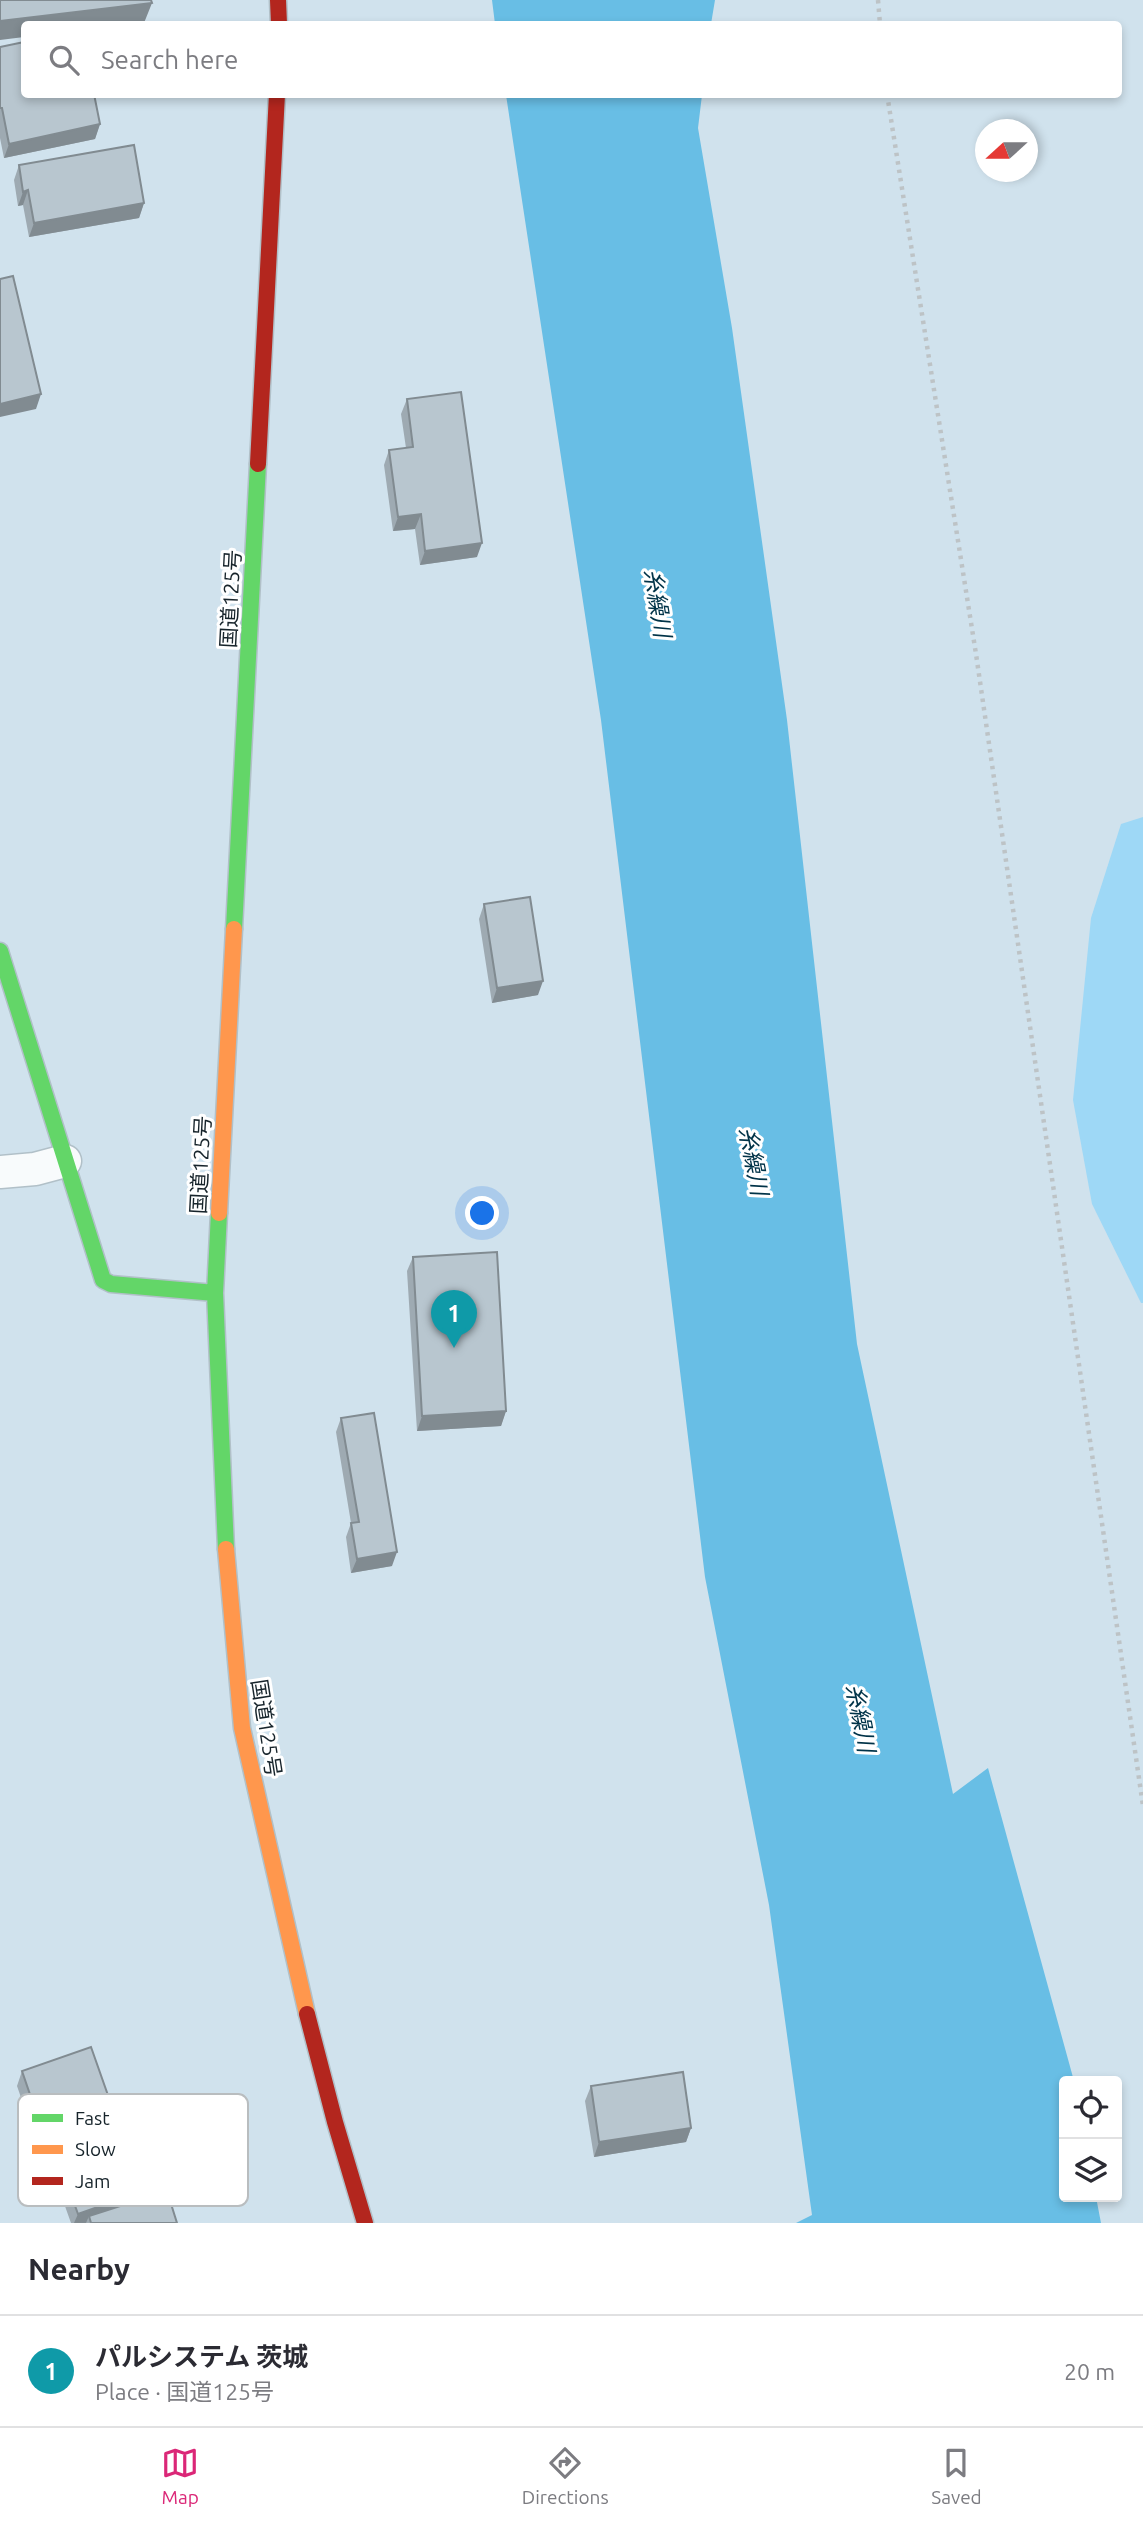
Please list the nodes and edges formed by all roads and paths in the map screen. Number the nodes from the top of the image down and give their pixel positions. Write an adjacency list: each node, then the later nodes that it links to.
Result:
1 (278, 0): 3 (main road)
2 (878, 0): 4 (path)
3 (279, 21)
4 (880, 21)
5 (278, 98): 10 (main road, 国道125号)
6 (888, 98): 11 (path)
7 (0, 951): 8 (main road)
8 (65, 1161): 9 (lane); 10 (main road)
9 (0, 1172)
10 (215, 1293): 12 (main road, 国道125号)
11 (1143, 1806)
12 (365, 2223)

